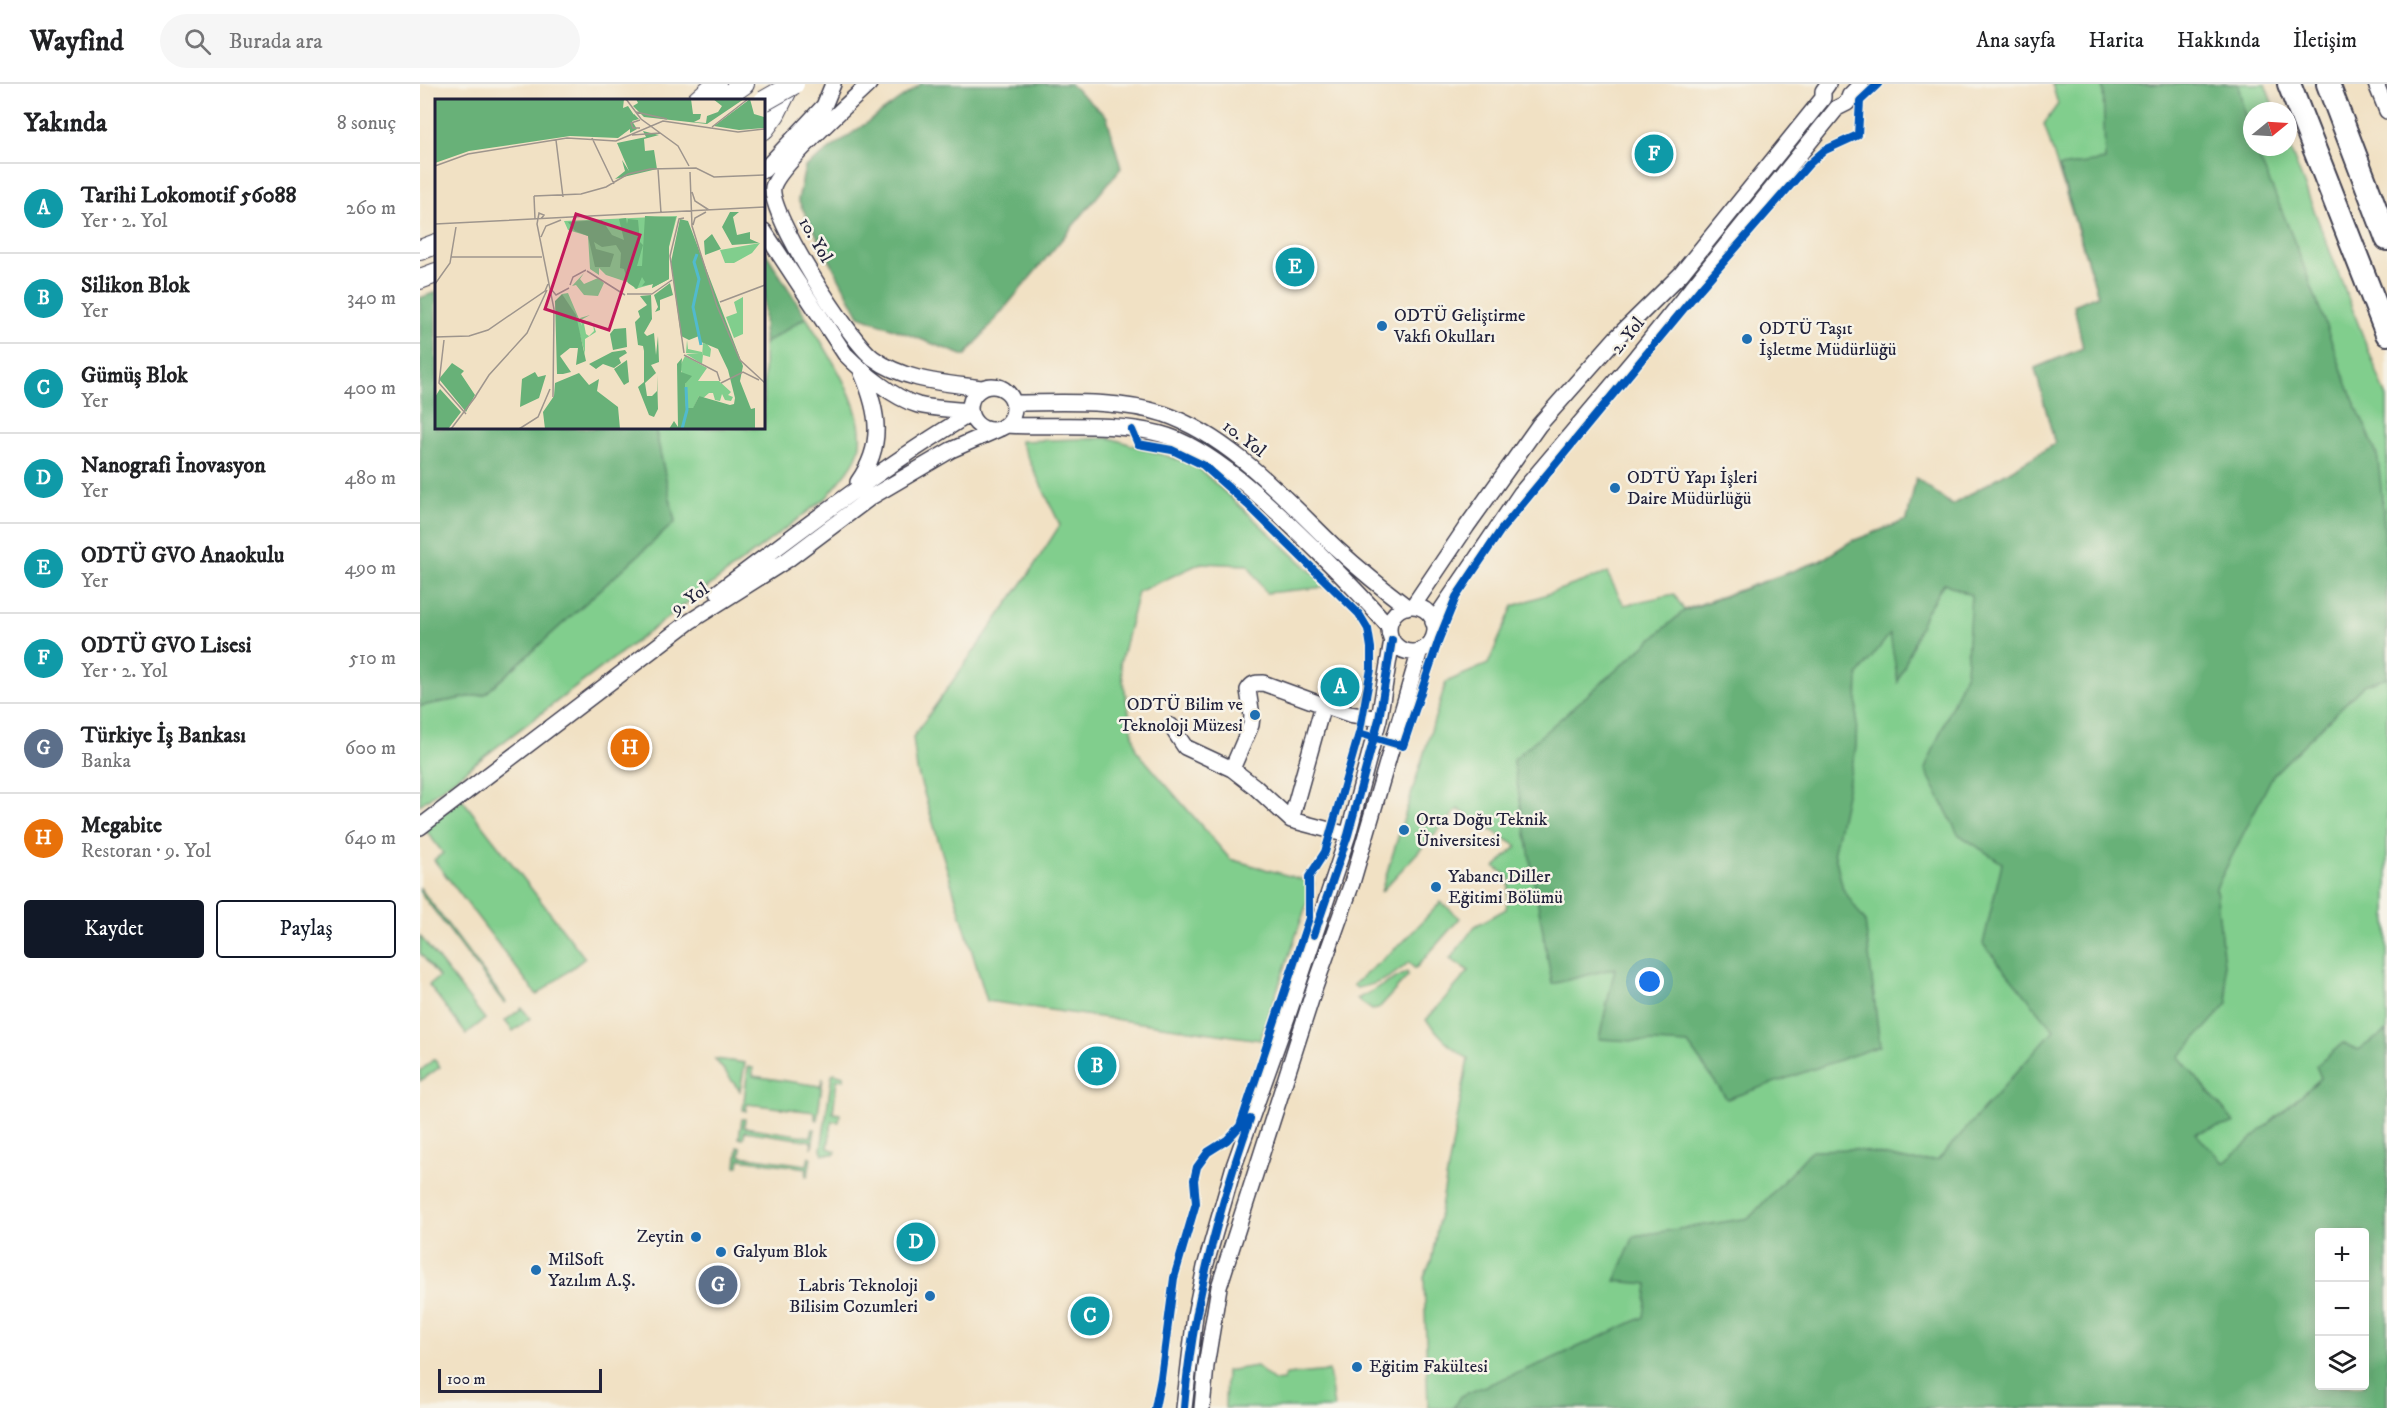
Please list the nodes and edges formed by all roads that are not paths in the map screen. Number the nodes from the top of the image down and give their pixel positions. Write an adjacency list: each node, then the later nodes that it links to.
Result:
1 (716, 84): 11 (main road)
2 (744, 84): 12 (main road)
3 (792, 84): 13 (main road, bridge); 16 (main road)
4 (833, 84): 17 (street)
5 (869, 84): 18 (street, 10. Yol)
6 (2289, 84): 33 (highway)
7 (2328, 84): 21 (highway)
8 (2376, 84): 15 (street)
9 (1852, 88): 14 (street, 2. Yol)
10 (1826, 91): 14 (street); 32 (street, 2. Yol)
11 (699, 99)
12 (722, 99)
13 (765, 100)
14 (1837, 108): 35 (street, 2. Yol)
15 (2387, 111)
16 (765, 128)
17 (765, 169)
18 (780, 218): 19 (street); 25 (street, 10. Yol)
19 (765, 230)
20 (765, 233): 27 (street, 10. Yol)
21 (2387, 239)
22 (435, 244): 23 (main road)
23 (420, 250)
24 (435, 255): 26 (main road)
25 (802, 258): 27 (street); 38 (street, 10. Yol)
26 (420, 260)
27 (789, 269): 37 (street, 10. Yol)
28 (435, 273): 29 (main road)
29 (420, 279)
30 (435, 281): 31 (main road)
31 (420, 286)
32 (1634, 321): 34 (street, 2. Yol); 35 (street)
33 (2387, 334)
34 (1616, 338): 36 (street); 43 (street, 2. Yol)
35 (1651, 338): 36 (street, 2. Yol)
36 (1636, 357): 44 (street, 2. Yol)
37 (861, 370): 40 (street, 10. Yol); 42 (street, 9. Yol)
38 (982, 388): 39 (street, 10. Yol); 40 (street)
39 (1013, 403): 41 (street); 43 (street, 10. Yol)
40 (970, 412): 41 (street, 10. Yol); 42 (street, 9. Yol)
41 (1002, 427): 45 (street, 10. Yol); 53 (street, 9. Yol)
42 (850, 493): 51 (street, 9. Yol)
43 (1410, 606): 44 (street); 45 (street, 2. Yol)
44 (1433, 622): 46 (street, 2. Yol)
45 (1390, 633): 46 (street); 48 (street)
46 (1420, 650): 56 (street, 2. Yol)
47 (1323, 705): 48 (street); 50 (street); 52 (street)
48 (1379, 720): 54 (street)
49 (1171, 726): 50 (street)
50 (1232, 769): 52 (street)
51 (420, 819)
52 (1291, 820): 54 (street)
53 (420, 827)
54 (1348, 836): 55 (street)
55 (1234, 1166): 56 (street); 57 (street)
56 (1255, 1168): 58 (street, 2. Yol)
57 (1185, 1408)
58 (1202, 1408)

